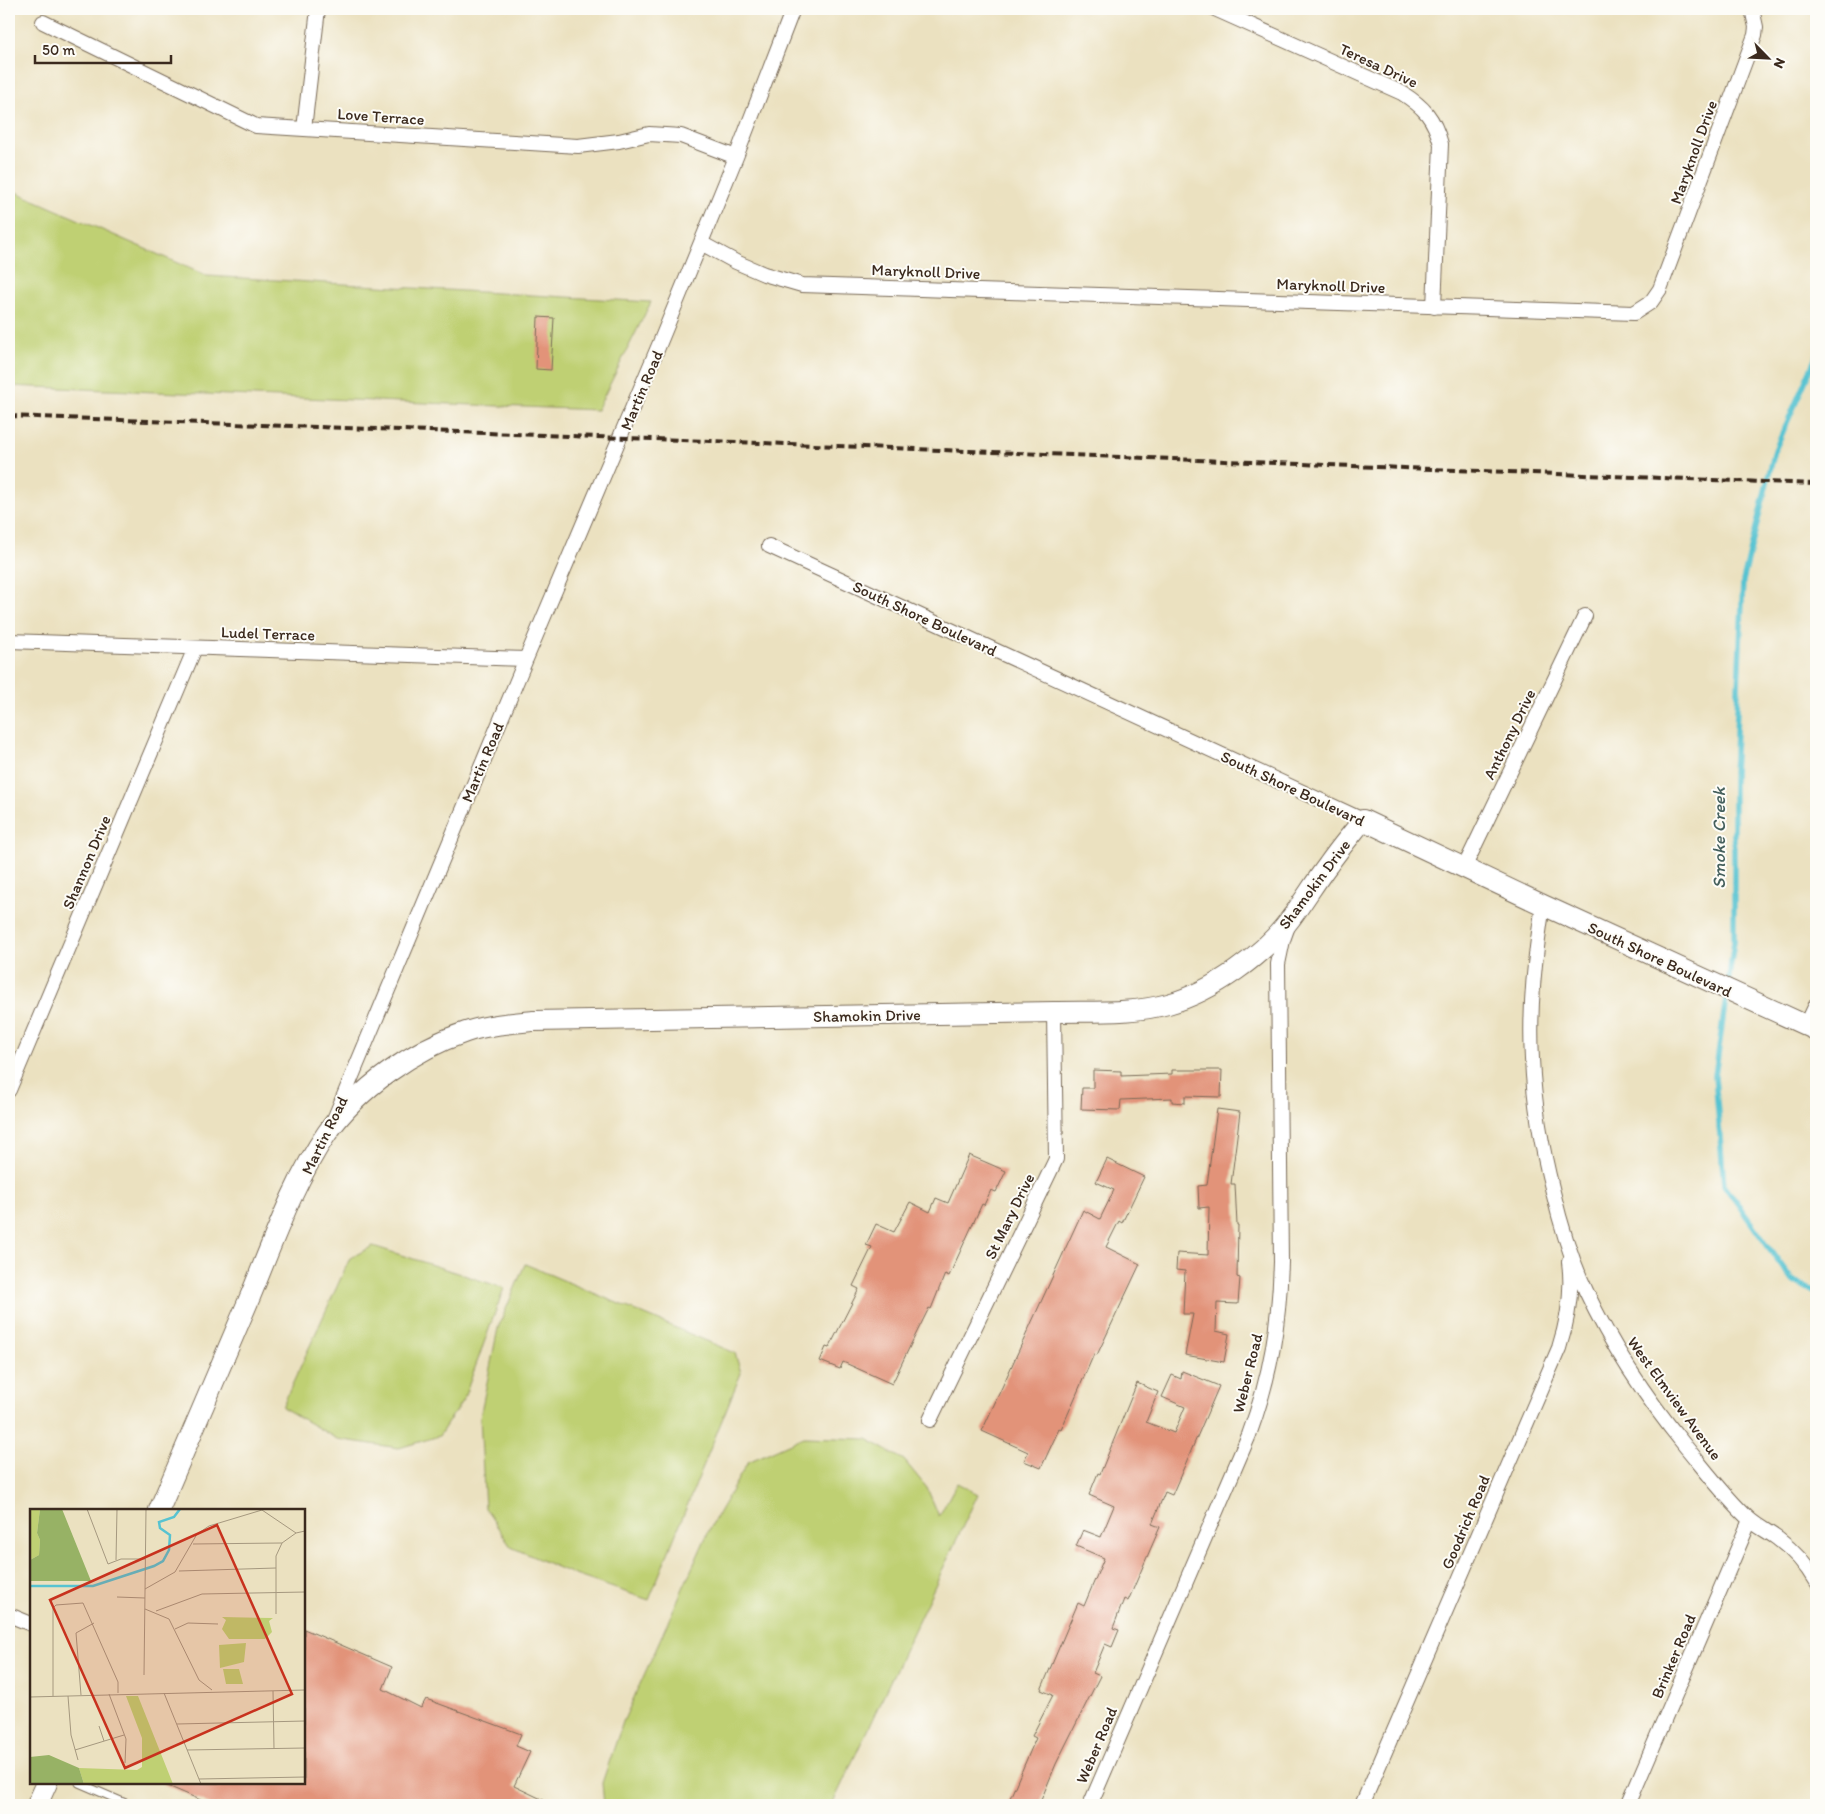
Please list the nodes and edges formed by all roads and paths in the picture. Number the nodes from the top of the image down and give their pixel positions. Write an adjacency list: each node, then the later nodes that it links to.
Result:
1 (318, 9): 6 (street)
2 (793, 9): 7 (street, Martin Road)
3 (1215, 9): 9 (street, Teresa Drive)
4 (1752, 9): 9 (street, Maryknoll Drive)
5 (43, 22): 6 (street, Love Terrace)
6 (304, 129): 7 (street, Love Terrace)
7 (736, 157): 8 (street, Martin Road)
8 (701, 243): 9 (street, Maryknoll Drive); 14 (street, Martin Road)
9 (1434, 307)
10 (769, 546): 15 (street, South Shore Boulevard)
11 (1585, 616): 16 (street, Anthony Drive)
12 (9, 641): 13 (street, Ludel Terrace)
13 (195, 648): 14 (street, Ludel Terrace); 22 (street, Shannon Drive)
14 (526, 660): 23 (street, Martin Road)
15 (1363, 820): 16 (street, South Shore Boulevard); 18 (street, Shamokin Drive)
16 (1464, 868): 17 (street, South Shore Boulevard)
17 (1543, 905): 21 (street, South Shore Boulevard); 24 (street, West Elmview Avenue)
18 (1291, 918): 20 (street, Shamokin Drive); 35 (street, Weber Road)
19 (1816, 1004): 21 (street)
20 (1054, 1012): 23 (street, Shamokin Drive); 25 (street, St Mary Drive)
21 (1811, 1028)
22 (9, 1090)
23 (328, 1133): 26 (street, Martin Road)
24 (1567, 1246): 27 (street, West Elmview Avenue); 36 (street, Goodrich Road)
25 (930, 1420)
26 (160, 1509)
27 (1750, 1520): 28 (street, West Elmview Avenue); 37 (street, Brinker Road)
28 (1816, 1582)
29 (9, 1615): 30 (street)
30 (30, 1624)
31 (47, 1784): 33 (street)
32 (81, 1784): 34 (lane)
33 (38, 1805)
34 (130, 1805)
35 (1090, 1805)
36 (1362, 1805)
37 (1628, 1805)

